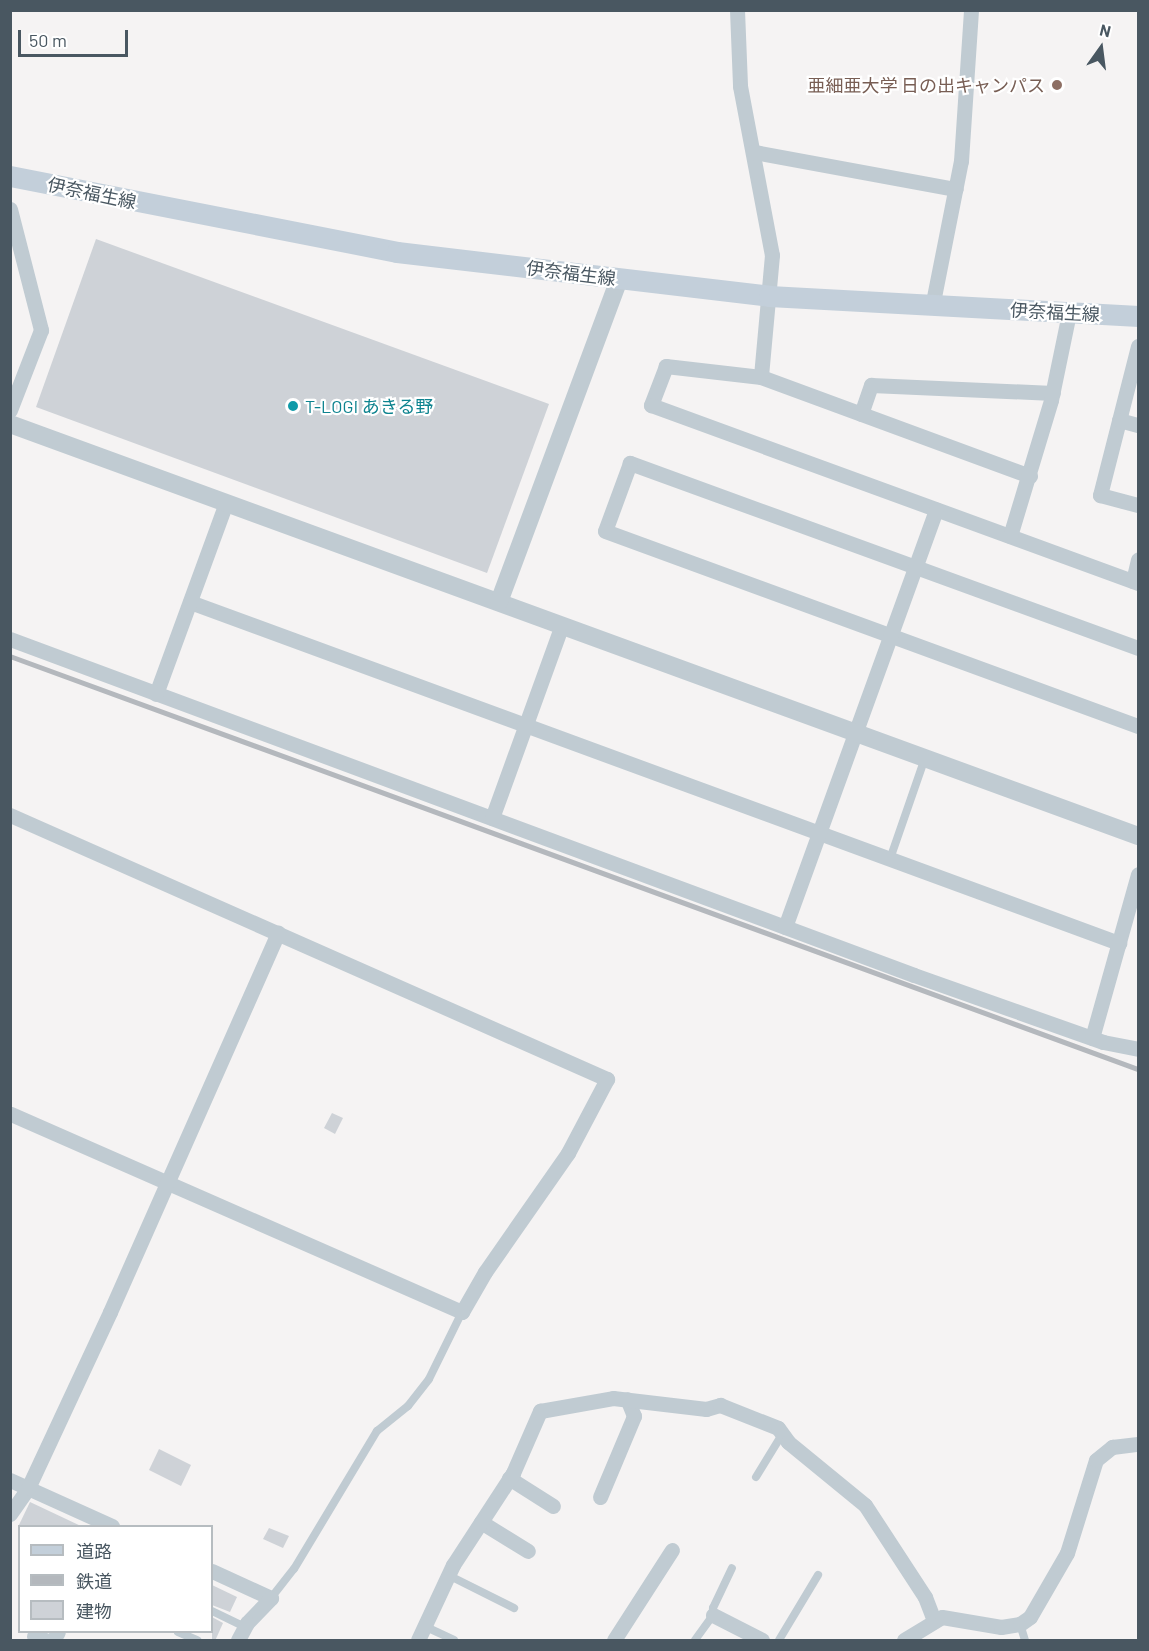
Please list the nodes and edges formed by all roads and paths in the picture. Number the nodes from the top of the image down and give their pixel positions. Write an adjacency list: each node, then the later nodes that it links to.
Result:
1 (737, 10): 3 (street)
2 (971, 10): 5 (street)
3 (754, 152): 5 (street); 8 (street)
4 (10, 176): 7 (main road, 伊奈福生線)
5 (956, 189): 9 (street)
6 (10, 209): 15 (street)
7 (619, 279): 8 (main road, 伊奈福生線); 29 (street)
8 (769, 297): 9 (main road, 伊奈福生線); 13 (street)
9 (932, 307): 10 (main road, 伊奈福生線)
10 (1069, 313): 11 (main road, 伊奈福生線); 14 (street)
11 (1138, 316)
12 (1138, 346): 17 (street)
13 (761, 378): 16 (street); 23 (street)
14 (1053, 393): 16 (street); 20 (street)
15 (10, 410)
16 (861, 414): 20 (street)
17 (1119, 420): 19 (street); 22 (street)
18 (10, 424): 21 (street)
19 (1138, 425)
20 (1030, 476): 24 (street)
21 (226, 503): 28 (street); 29 (street)
22 (1138, 505)
23 (936, 509): 24 (street); 26 (street)
24 (1010, 536): 27 (street)
25 (1138, 560): 27 (street)
26 (915, 567): 31 (street); 31 (street); 33 (street)
27 (1136, 582)
28 (190, 602): 34 (street); 35 (street)
29 (499, 603): 30 (street)
30 (562, 626): 35 (street); 37 (street)
31 (890, 635): 36 (street); 37 (street)
32 (10, 639): 34 (street)
33 (1138, 648)
34 (156, 693): 40 (street)
35 (526, 725): 40 (street); 41 (street)
36 (1138, 726)
37 (854, 732): 38 (street); 41 (street)
38 (925, 758): 42 (street); 43 (lane)
39 (10, 815): 46 (street)
40 (492, 818): 45 (street)
41 (818, 833): 43 (street); 45 (street)
42 (1138, 836)
43 (890, 859): 47 (street)
44 (1138, 874): 47 (street)
45 (785, 927): 48 (street)
46 (278, 933): 51 (street); 52 (street)
47 (1119, 943): 48 (street)
48 (1092, 1038): 49 (street)
49 (1138, 1049)
50 (10, 1114): 51 (street)
51 (166, 1183): 52 (street); 59 (street)
52 (462, 1312): 71 (lane)
53 (627, 1399): 54 (street); 57 (street); 60 (street)
54 (783, 1433): 56 (lane); 75 (street)
55 (1138, 1444): 76 (street)
56 (756, 1477)
57 (509, 1478): 61 (street); 63 (street)
58 (10, 1480): 59 (street)
59 (28, 1488): 62 (street); 64 (street)
60 (600, 1497)
61 (554, 1506)
62 (10, 1514)
63 (481, 1522): 66 (street); 69 (street)
64 (108, 1525)
65 (672, 1550): 83 (street)
66 (528, 1551)
67 (732, 1568): 74 (lane)
68 (213, 1571): 71 (street)
69 (448, 1575): 72 (lane); 79 (street)
70 (818, 1575): 86 (lane)
71 (272, 1598): 77 (street)
72 (513, 1608)
73 (213, 1611): 77 (lane)
74 (713, 1615): 84 (lane); 85 (street)
75 (934, 1621): 76 (street); 87 (street)
76 (1020, 1624): 88 (lane)
77 (245, 1627): 81 (street)
78 (180, 1633): 80 (lane)
79 (421, 1633): 82 (lane)
80 (197, 1641)
81 (238, 1641)
82 (454, 1641)
83 (614, 1641)
84 (695, 1641)
85 (762, 1641)
86 (779, 1641)
87 (904, 1641)
88 (1025, 1641)

